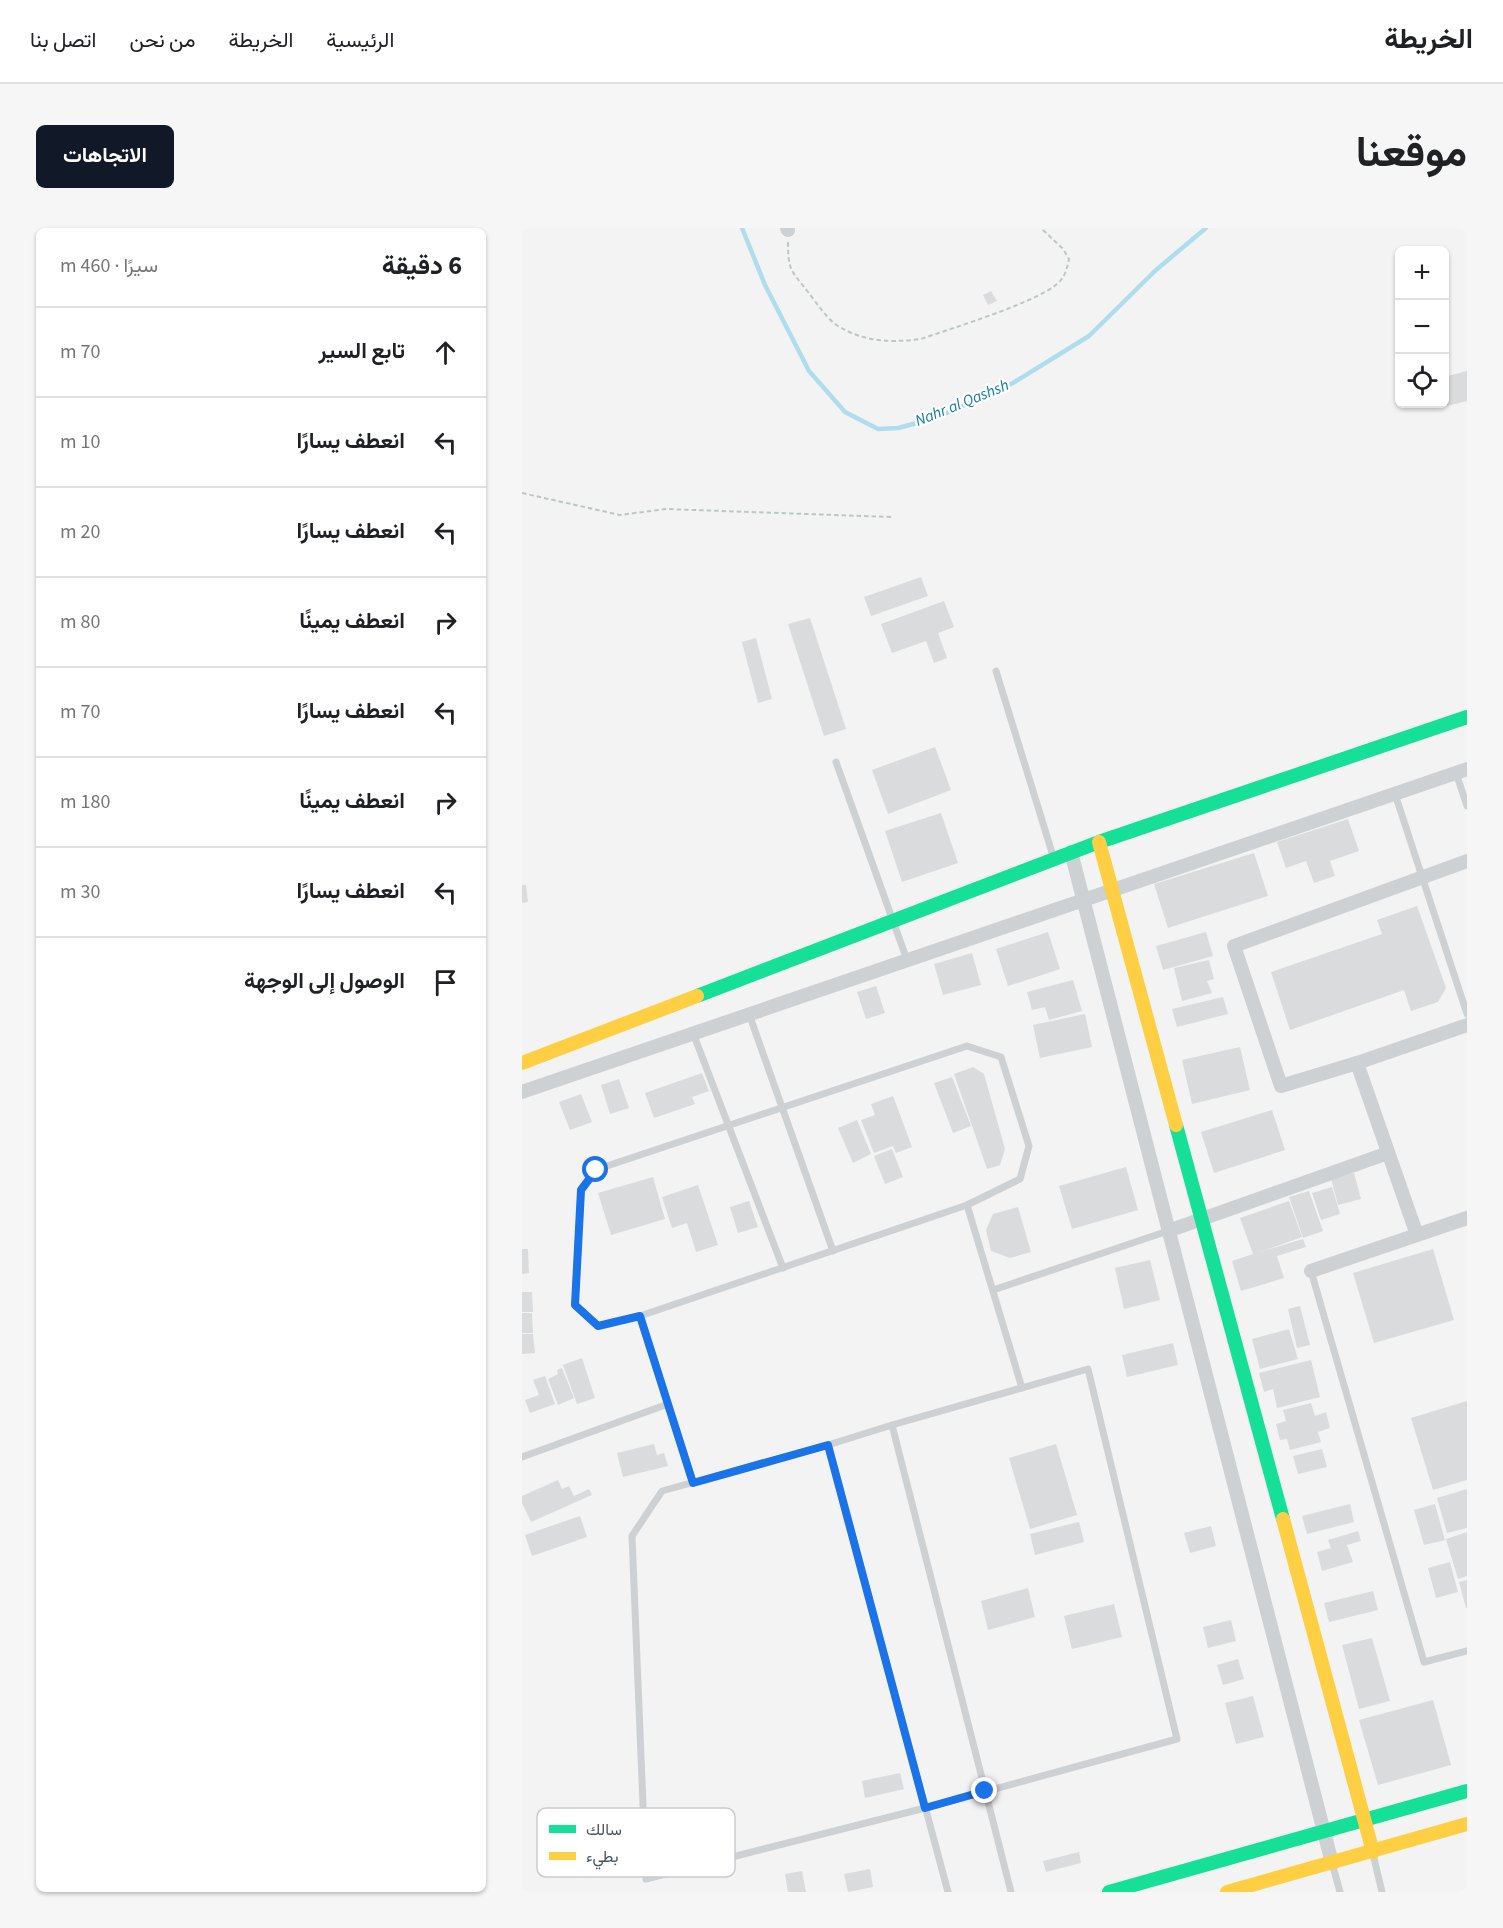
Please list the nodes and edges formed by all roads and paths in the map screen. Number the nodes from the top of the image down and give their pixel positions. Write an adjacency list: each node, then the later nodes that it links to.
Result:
1 (1041, 228): 2 (path)
2 (788, 229)
3 (522, 493): 4 (path)
4 (891, 518)
5 (996, 671): 13 (lane)
6 (1467, 717): 11 (street)
7 (836, 762): 18 (lane)
8 (1462, 771): 9 (street); 10 (lane)
9 (1395, 794): 15 (lane); 16 (street)
10 (1467, 806)
11 (1099, 842): 12 (street); 16 (street)
12 (1071, 852): 13 (street); 17 (street)
13 (1054, 859): 18 (street)
14 (1467, 861): 15 (street)
15 (1422, 877): 21 (lane); 25 (street)
16 (1114, 890): 17 (street); 32 (street)
17 (1083, 900): 19 (street); 33 (street)
18 (893, 921): 19 (lane); 24 (street)
19 (907, 960): 20 (street)
20 (749, 1014): 23 (street); 27 (lane)
21 (1467, 1014)
22 (1467, 1024): 25 (street)
23 (693, 1033): 26 (street); 28 (lane)
24 (522, 1063)
25 (1357, 1063): 29 (street)
26 (522, 1092)
27 (783, 1108): 28 (lane); 30 (lane); 35 (lane)
28 (729, 1125): 36 (lane); 39 (lane)
29 (1388, 1153): 32 (street); 34 (street)
30 (967, 1205): 35 (lane); 38 (lane)
31 (1467, 1218): 34 (street)
32 (1202, 1219): 33 (street); 51 (street)
33 (1168, 1231): 38 (lane); 53 (street)
34 (1417, 1235): 37 (street)
35 (833, 1251): 36 (lane)
36 (783, 1268): 39 (lane)
37 (1311, 1271): 46 (lane)
38 (993, 1290): 40 (lane)
39 (640, 1316): 41 (lane)
40 (1022, 1388): 42 (lane); 47 (lane)
41 (668, 1404): 44 (lane); 45 (lane)
42 (892, 1425): 43 (lane); 47 (lane)
43 (828, 1445): 45 (lane); 50 (lane)
44 (522, 1457)
45 (693, 1483): 49 (lane)
46 (1467, 1651)
47 (985, 1791): 50 (lane); 58 (lane)
48 (1467, 1791): 51 (street)
49 (643, 1808)
50 (925, 1808): 55 (lane); 57 (lane)
51 (1363, 1820): 53 (street); 54 (street)
52 (1467, 1824): 54 (street)
53 (1323, 1832): 56 (street); 59 (street)
54 (1373, 1852): 56 (street); 62 (lane)
55 (735, 1856)
56 (1332, 1863): 60 (street); 61 (lane)
57 (948, 1892)
58 (1011, 1892)
59 (1108, 1892)
60 (1227, 1892)
61 (1340, 1892)
62 (1382, 1892)

